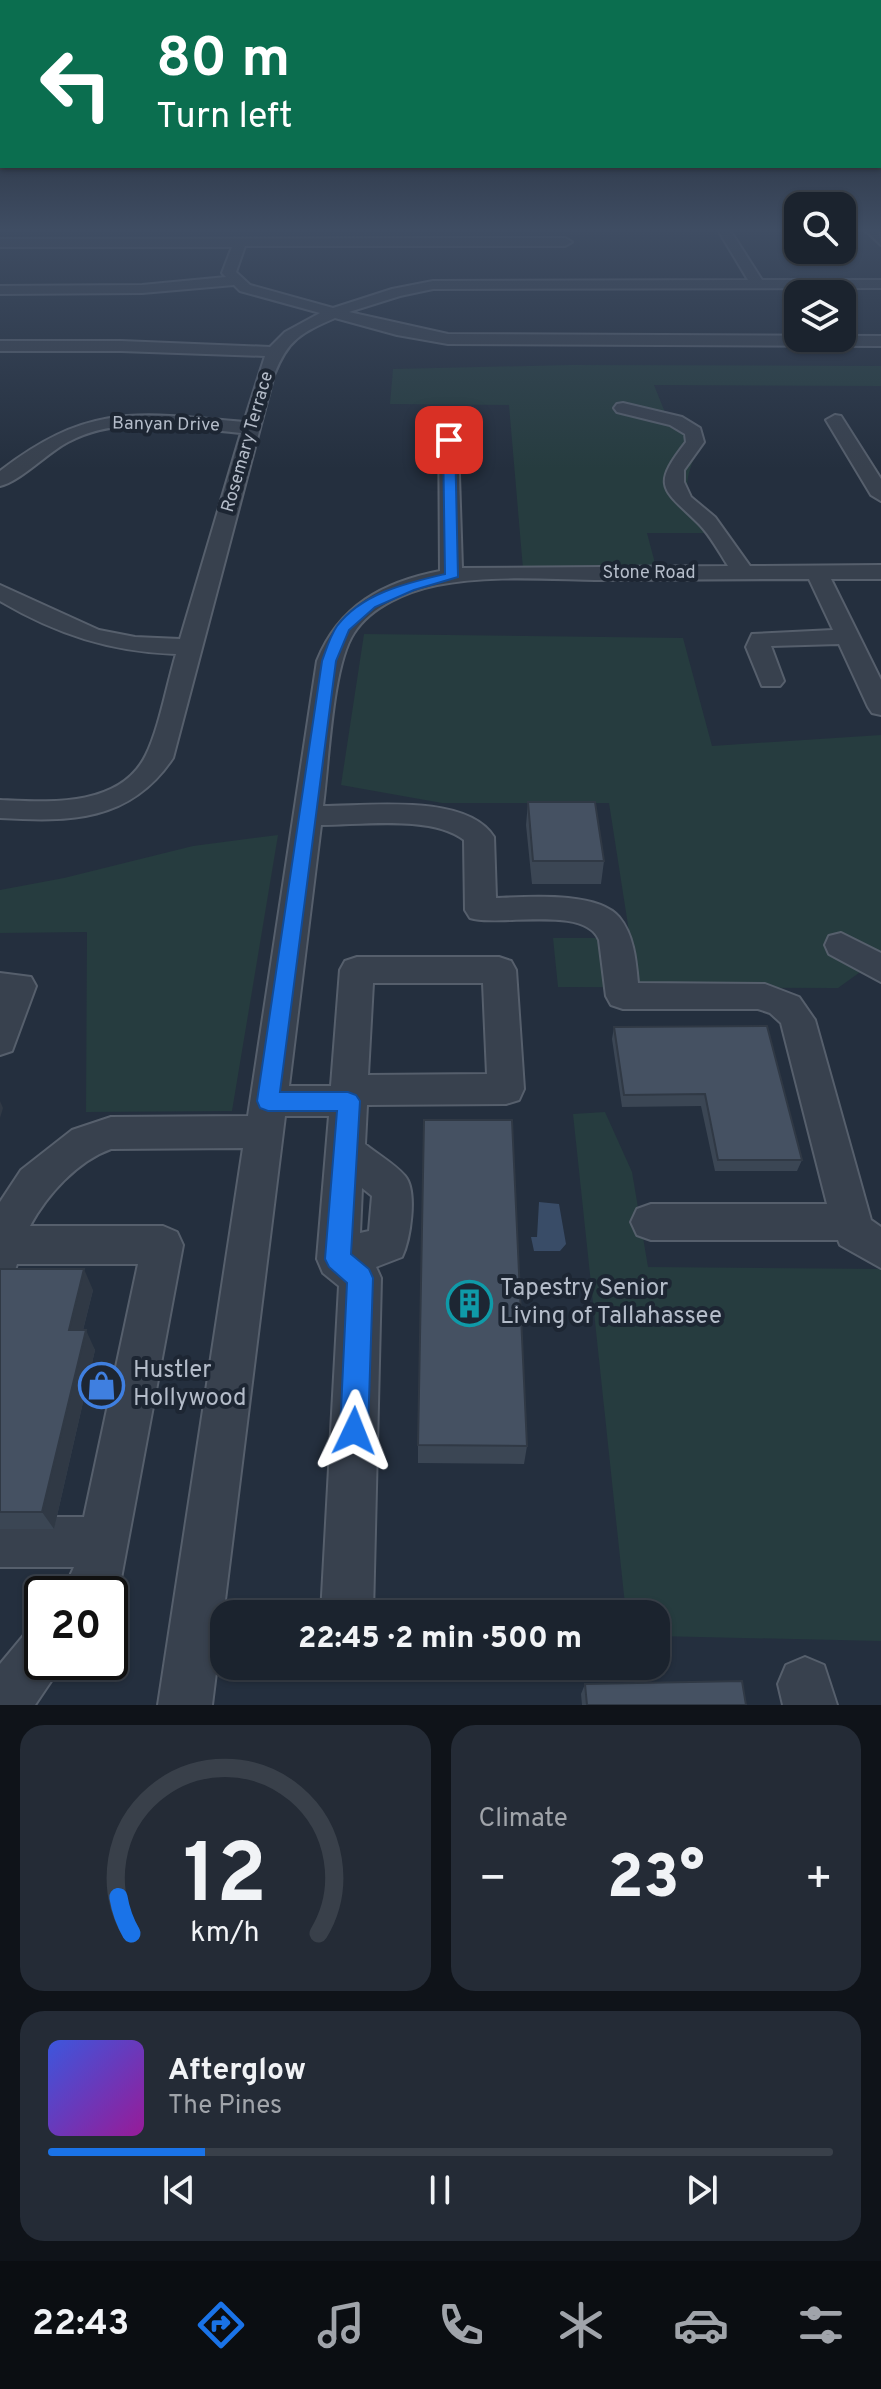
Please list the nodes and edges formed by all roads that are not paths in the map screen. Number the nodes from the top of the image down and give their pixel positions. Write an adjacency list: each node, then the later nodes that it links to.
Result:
1 (321, 310): 3 (street)
2 (348, 310): 3 (street, Rosemary Terrace)
3 (337, 314): 4 (street); 6 (street, Rosemary Terrace)
4 (881, 341)
5 (0, 346): 6 (street)
6 (275, 352): 10 (street, Rosemary Terrace)
7 (623, 408): 13 (street)
8 (448, 413): 15 (street)
9 (835, 420): 12 (street)
10 (251, 428): 11 (street, Banyan Drive); 20 (street, Rosemary Terrace)
11 (0, 480)
12 (881, 495)
13 (743, 572): 15 (street, Stone Road); 16 (street, Stone Road)
14 (881, 572): 16 (street, Stone Road)
15 (435, 580): 24 (street)
16 (822, 582): 18 (street); 19 (street)
17 (0, 592): 20 (street)
18 (663, 592)
19 (848, 637): 21 (street); 22 (street)
20 (190, 647): 23 (street, Rosemary Terrace)
21 (771, 681)
22 (881, 707)
23 (0, 809)
24 (308, 815): 30 (street); 32 (street)
25 (841, 945): 26 (street)
26 (881, 969)
27 (0, 986): 28 (street)
28 (0, 1041)
29 (349, 1096): 29 (street); 30 (street); 38 (street)
30 (266, 1117): 34 (street); 41 (street)
31 (651, 1222): 32 (street)
32 (851, 1222): 33 (street)
33 (881, 1249)
34 (2, 1251): 36 (street)
35 (0, 1542): 36 (street)
36 (103, 1542): 37 (street)
37 (97, 1576)
38 (348, 1600)
39 (24, 1676): 40 (street)
40 (2, 1705)
41 (185, 1705)

